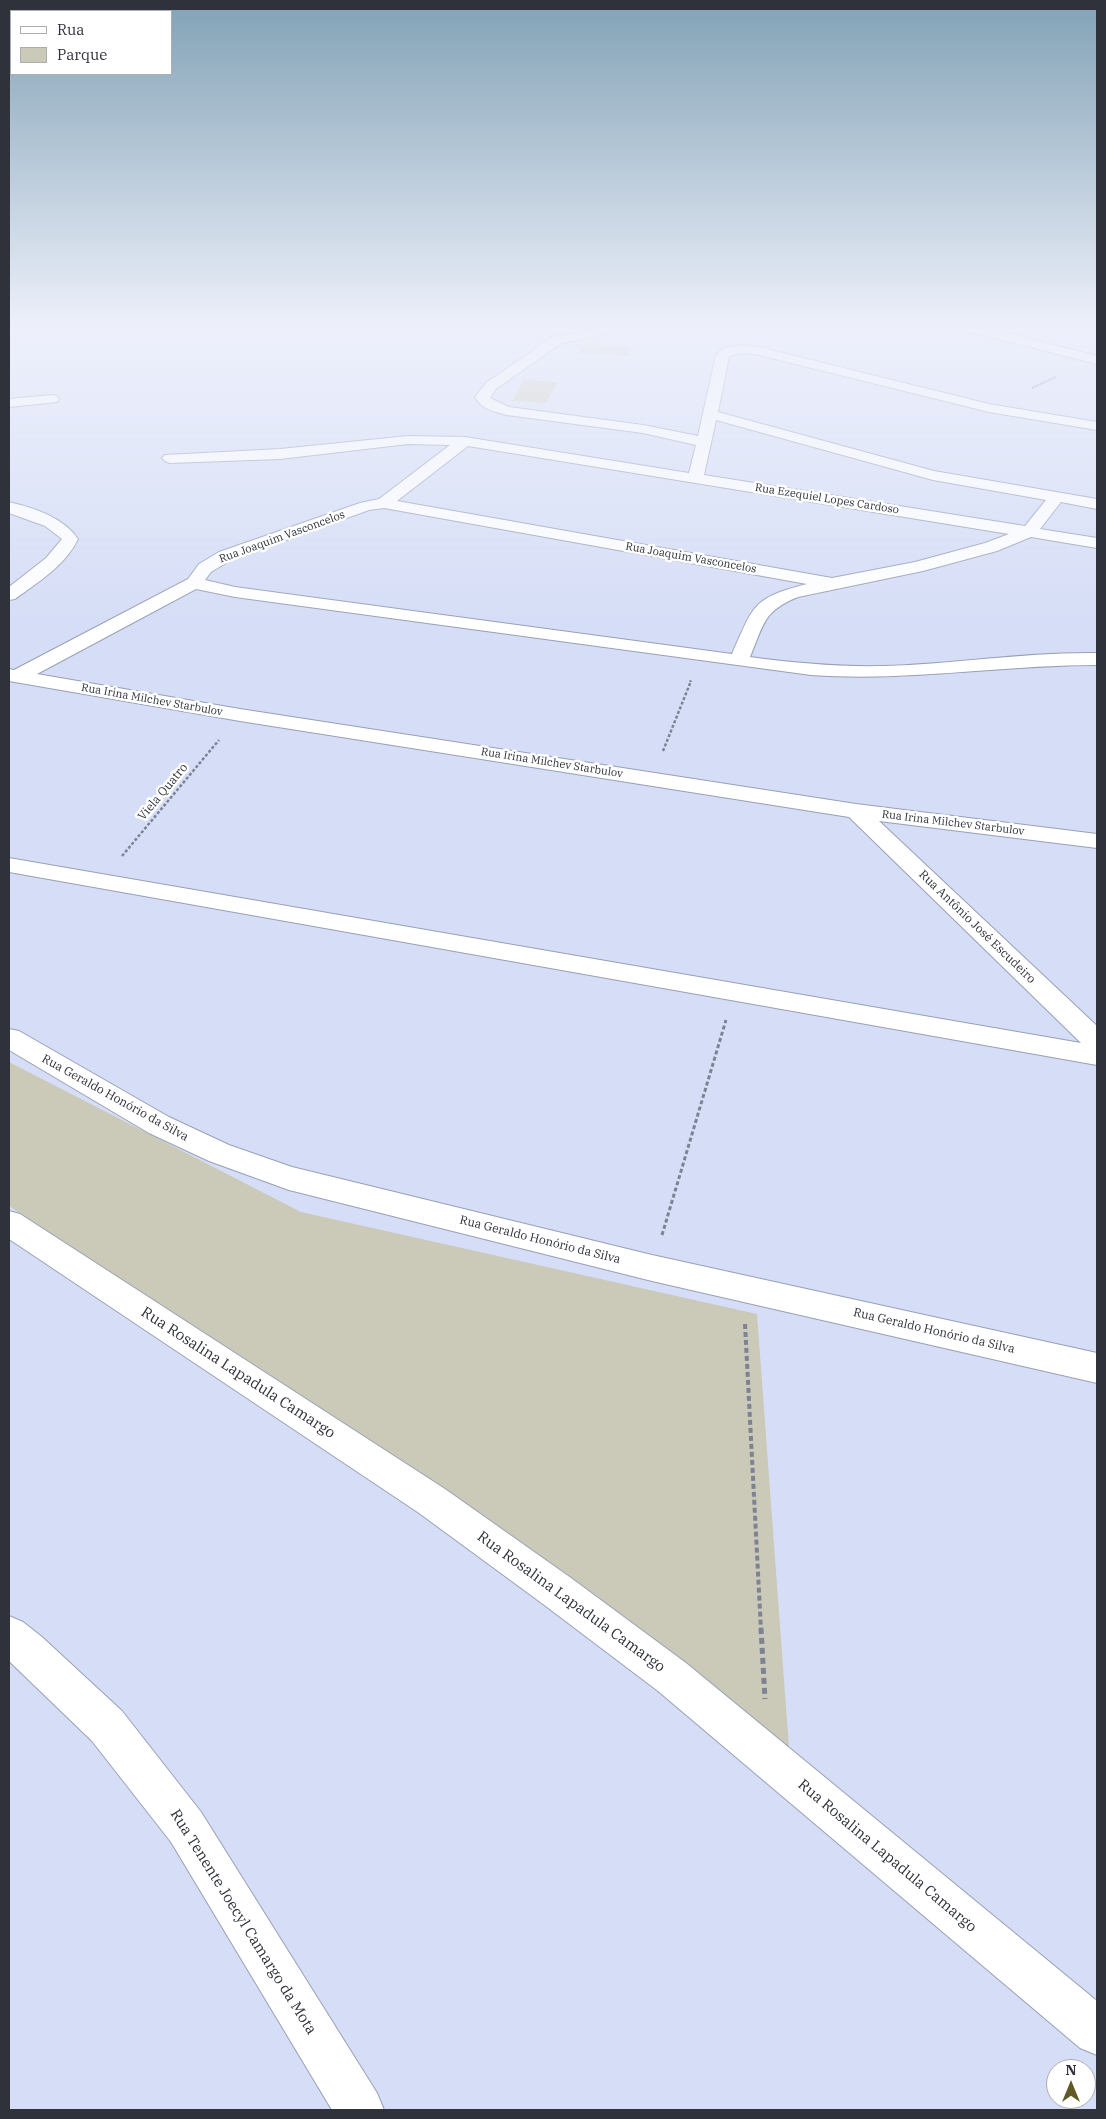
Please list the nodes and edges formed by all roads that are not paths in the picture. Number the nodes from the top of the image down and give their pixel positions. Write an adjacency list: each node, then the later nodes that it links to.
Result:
1 (627, 427): 5 (street)
2 (706, 427): 5 (street)
3 (756, 427): 8 (street)
4 (465, 441): 6 (street, Rua Ezequiel Lopes Cardoso); 7 (street, Rua Ezequiel Lopes Cardoso); 9 (street)
5 (703, 442): 7 (street)
6 (170, 458)
7 (696, 477): 12 (street, Rua Ezequiel Lopes Cardoso)
8 (1056, 498): 10 (street); 12 (street)
9 (384, 503): 14 (street, Rua Joaquim Vasconcelos); 15 (street, Rua Joaquim Vasconcelos)
10 (1097, 504)
11 (9, 507): 16 (street)
12 (1028, 532): 13 (street, Rua Ezequiel Lopes Cardoso); 15 (street)
13 (1097, 542)
14 (194, 583): 18 (street); 19 (street, Rua Joaquim Vasconcelos)
15 (832, 583): 18 (street)
16 (9, 595)
17 (1097, 659): 18 (street)
18 (739, 661)
19 (12, 676): 20 (street, Rua Irina Milchev Starbulov)
20 (856, 812): 21 (street, Rua Irina Milchev Starbulov); 24 (street, Rua Antônio José Escudeiro)
21 (1097, 841)
22 (9, 865): 25 (street)
23 (9, 1038): 27 (street, Rua Geraldo Honório da Silva)
24 (1097, 1042)
25 (1097, 1055)
26 (9, 1223): 29 (street, Rua Rosalina Lapadula Camargo)
27 (1097, 1368)
28 (9, 1636): 30 (street, Rua Tenente Joecyl Camargo da Mota)
29 (1097, 2031)
30 (360, 2110)

